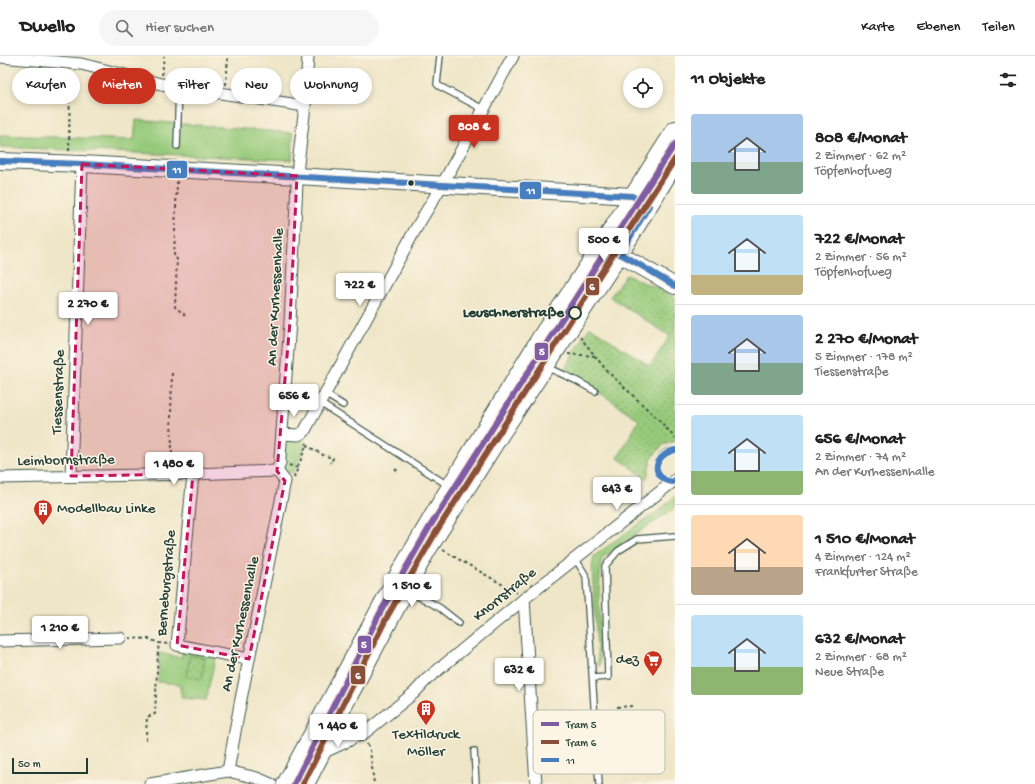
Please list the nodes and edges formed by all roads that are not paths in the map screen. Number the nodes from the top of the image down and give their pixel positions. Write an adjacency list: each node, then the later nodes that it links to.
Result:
1 (308, 56): 8 (street, An der Kurhessenhalle)
2 (440, 56): 9 (lane)
3 (513, 56): 9 (street)
4 (0, 57): 5 (street)
5 (164, 84)
6 (223, 94): 8 (street)
7 (178, 104): 11 (lane)
8 (305, 106): 15 (street, An der Kurhessenhalle)
9 (483, 109): 16 (street)
10 (675, 129): 17 (main road)
11 (177, 146)
12 (0, 161): 13 (main road)
13 (82, 164): 15 (main road); 30 (street, Tiessenstraße)
14 (675, 164): 18 (main road)
15 (297, 176): 16 (main road); 26 (street, An der Kurhessenhalle)
16 (442, 185): 17 (main road); 24 (street)
17 (632, 196): 18 (main road); 19 (main road)
18 (648, 206): 20 (main road)
19 (602, 244): 20 (main road); 33 (main road)
20 (620, 254): 21 (main road); 22 (main road)
21 (675, 286)
22 (546, 367): 23 (lane); 36 (main road)
23 (595, 391)
24 (323, 398): 25 (lane); 26 (street); 33 (lane)
25 (343, 405)
26 (282, 434): 28 (street, An der Kurhessenhalle)
27 (675, 450): 32 (lane)
28 (277, 471): 29 (street, Leimbornstraße); 41 (street, An der Kurhessenhalle)
29 (192, 474): 30 (street, Leimbornstraße); 41 (street, Berneburgstraße)
30 (71, 476): 31 (street, Leimbornstraße)
31 (0, 478)
32 (674, 481): 35 (street, Knorrstraße)
33 (450, 486): 44 (main road)
34 (675, 536): 42 (lane)
35 (576, 558): 37 (street, Knorrstraße); 42 (lane)
36 (405, 592): 38 (lane); 44 (main road)
37 (524, 598): 45 (street); 46 (street, Knorrstraße)
38 (459, 623)
39 (120, 638): 40 (street)
40 (0, 641)
41 (249, 659): 49 (street, An der Kurhessenhalle)
42 (593, 678): 43 (lane)
43 (595, 710)
44 (322, 731): 46 (street, Knorrstraße); 48 (main road); 54 (main road)
45 (533, 738)
46 (362, 739): 48 (street, Knorrstraße)
47 (474, 751): 56 (lane)
48 (322, 753): 55 (main road)
49 (228, 771): 52 (street); 53 (street)
50 (535, 774): 57 (street)
51 (598, 774): 58 (lane)
52 (150, 784)
53 (271, 784)
54 (286, 784)
55 (306, 784)
56 (476, 784)
57 (536, 784)
58 (599, 784)

